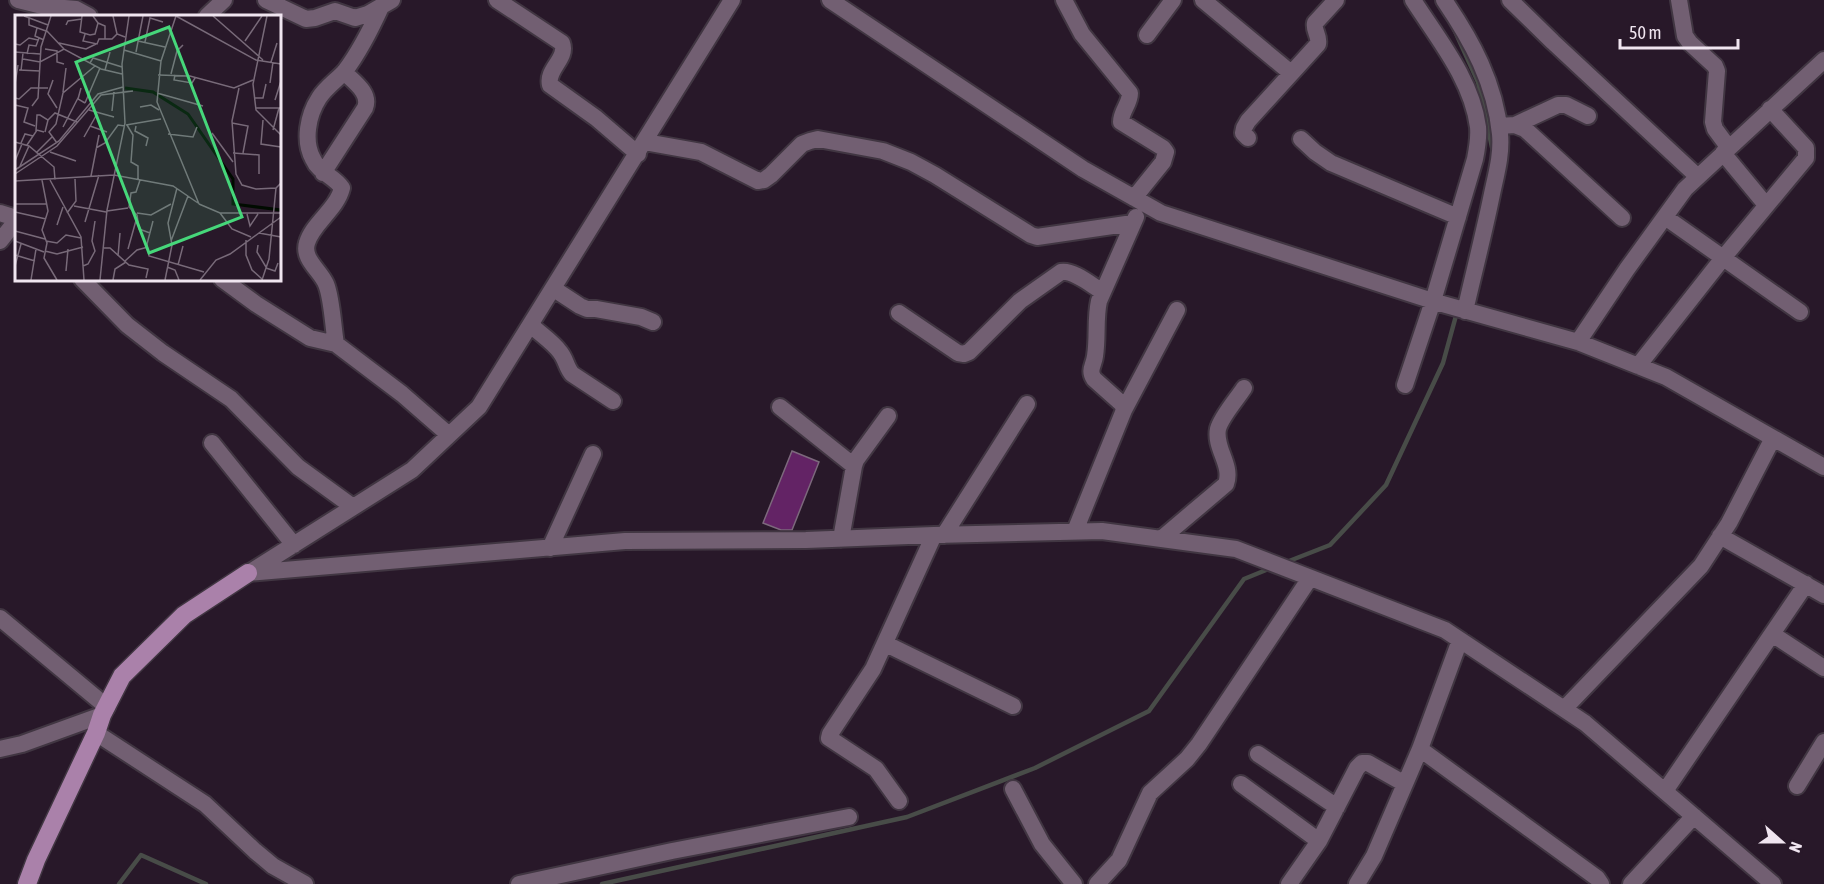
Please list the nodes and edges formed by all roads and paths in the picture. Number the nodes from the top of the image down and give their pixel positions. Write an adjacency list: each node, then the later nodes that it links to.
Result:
1 (18, 0): 16 (street)
2 (224, 0): 19 (street)
3 (266, 0): 17 (street)
4 (497, 0): 29 (street)
5 (732, 0): 29 (street)
6 (830, 0): 33 (street)
7 (1064, 0): 33 (street)
8 (1173, 0): 20 (street)
9 (1203, 0): 23 (street)
10 (1413, 0): 36 (street)
11 (1443, 0): 26 (street)
12 (1510, 0): 32 (street)
13 (1679, 0): 30 (street)
14 (1331, 2): 23 (street)
15 (386, 3): 17 (street); 22 (street)
16 (53, 4): 18 (street)
17 (333, 5)
18 (87, 15)
19 (208, 15)
20 (1147, 35)
21 (1824, 60): 24 (street)
22 (344, 72): 31 (street); 31 (street)
23 (1291, 73): 27 (street)
24 (1770, 109): 30 (street); 34 (street)
25 (1588, 116): 26 (street)
26 (1507, 126): 38 (street); 50 (street)
27 (1248, 138)
28 (1300, 139): 36 (street)
29 (641, 148): 41 (street); 46 (street)
30 (1726, 150): 32 (street); 34 (street)
31 (323, 173): 56 (street)
32 (1698, 177): 37 (street)
33 (1138, 200): 41 (street); 48 (street)
34 (1766, 205): 43 (street)
35 (0, 213): 39 (street)
36 (1458, 217): 48 (street)
37 (1665, 217): 43 (street); 55 (street)
38 (1622, 218)
39 (15, 220)
40 (15, 221): 42 (street)
41 (1133, 223): 47 (street)
42 (0, 241)
43 (1722, 258): 51 (street); 57 (street)
44 (83, 280): 71 (street)
45 (223, 280): 56 (street)
46 (554, 289): 53 (street); 54 (street)
47 (1102, 292): 52 (street); 63 (street)
48 (1436, 302): 50 (street); 58 (street)
49 (1178, 310): 63 (street)
50 (1462, 310): 55 (street)
51 (1800, 312)
52 (899, 313)
53 (653, 322)
54 (531, 326): 60 (street); 65 (street)
55 (1578, 342): 57 (street)
56 (336, 344): 65 (street)
57 (1638, 366): 66 (street)
58 (1405, 385)
59 (1244, 388): 76 (street)
60 (613, 401)
61 (1026, 404): 73 (street)
62 (780, 407): 69 (street)
63 (1124, 410): 72 (street)
64 (888, 416): 69 (street)
65 (449, 435): 71 (street)
66 (1773, 438): 70 (street); 74 (street)
67 (212, 443): 77 (street)
68 (593, 454): 78 (street)
69 (854, 466): 75 (street)
70 (1824, 467)
71 (353, 507): 77 (street)
72 (1075, 531): 73 (street); 76 (street)
73 (939, 535): 75 (street); 86 (street)
74 (1720, 536): 81 (street); 89 (street)
75 (841, 539): 78 (street)
76 (1161, 539): 80 (street)
77 (294, 544): 79 (street)
78 (550, 548): 79 (street)
79 (248, 573): 90 (main road)
80 (1303, 575): 85 (street); 110 (street)
81 (1806, 584): 82 (street); 84 (street)
82 (1824, 595)
83 (0, 618): 90 (street)
84 (1772, 634): 87 (street); 100 (street)
85 (1460, 640): 89 (street); 94 (street)
86 (886, 644): 88 (street); 101 (street)
87 (1824, 669)
88 (1012, 705)
89 (1564, 709): 100 (street)
90 (104, 711): 91 (main road); 93 (street)
91 (96, 733): 106 (main road); 107 (street)
92 (1824, 742): 98 (street)
93 (0, 749)
94 (1420, 749): 97 (street); 113 (street)
95 (1258, 754): 102 (street)
96 (1241, 784): 105 (street)
97 (1405, 784): 102 (street); 112 (street)
98 (1797, 786)
99 (1013, 789): 109 (street)
100 (1665, 791): 103 (street)
101 (899, 801)
102 (1337, 807): 105 (street)
103 (1694, 816): 114 (street); 115 (street)
104 (849, 817): 108 (street)
105 (1319, 841): 111 (street)
106 (27, 884)
107 (305, 884)
108 (519, 884)
109 (1074, 884)
110 (1097, 884)
111 (1289, 884)
112 (1357, 884)
113 (1602, 884)
114 (1631, 884)
115 (1773, 884)

